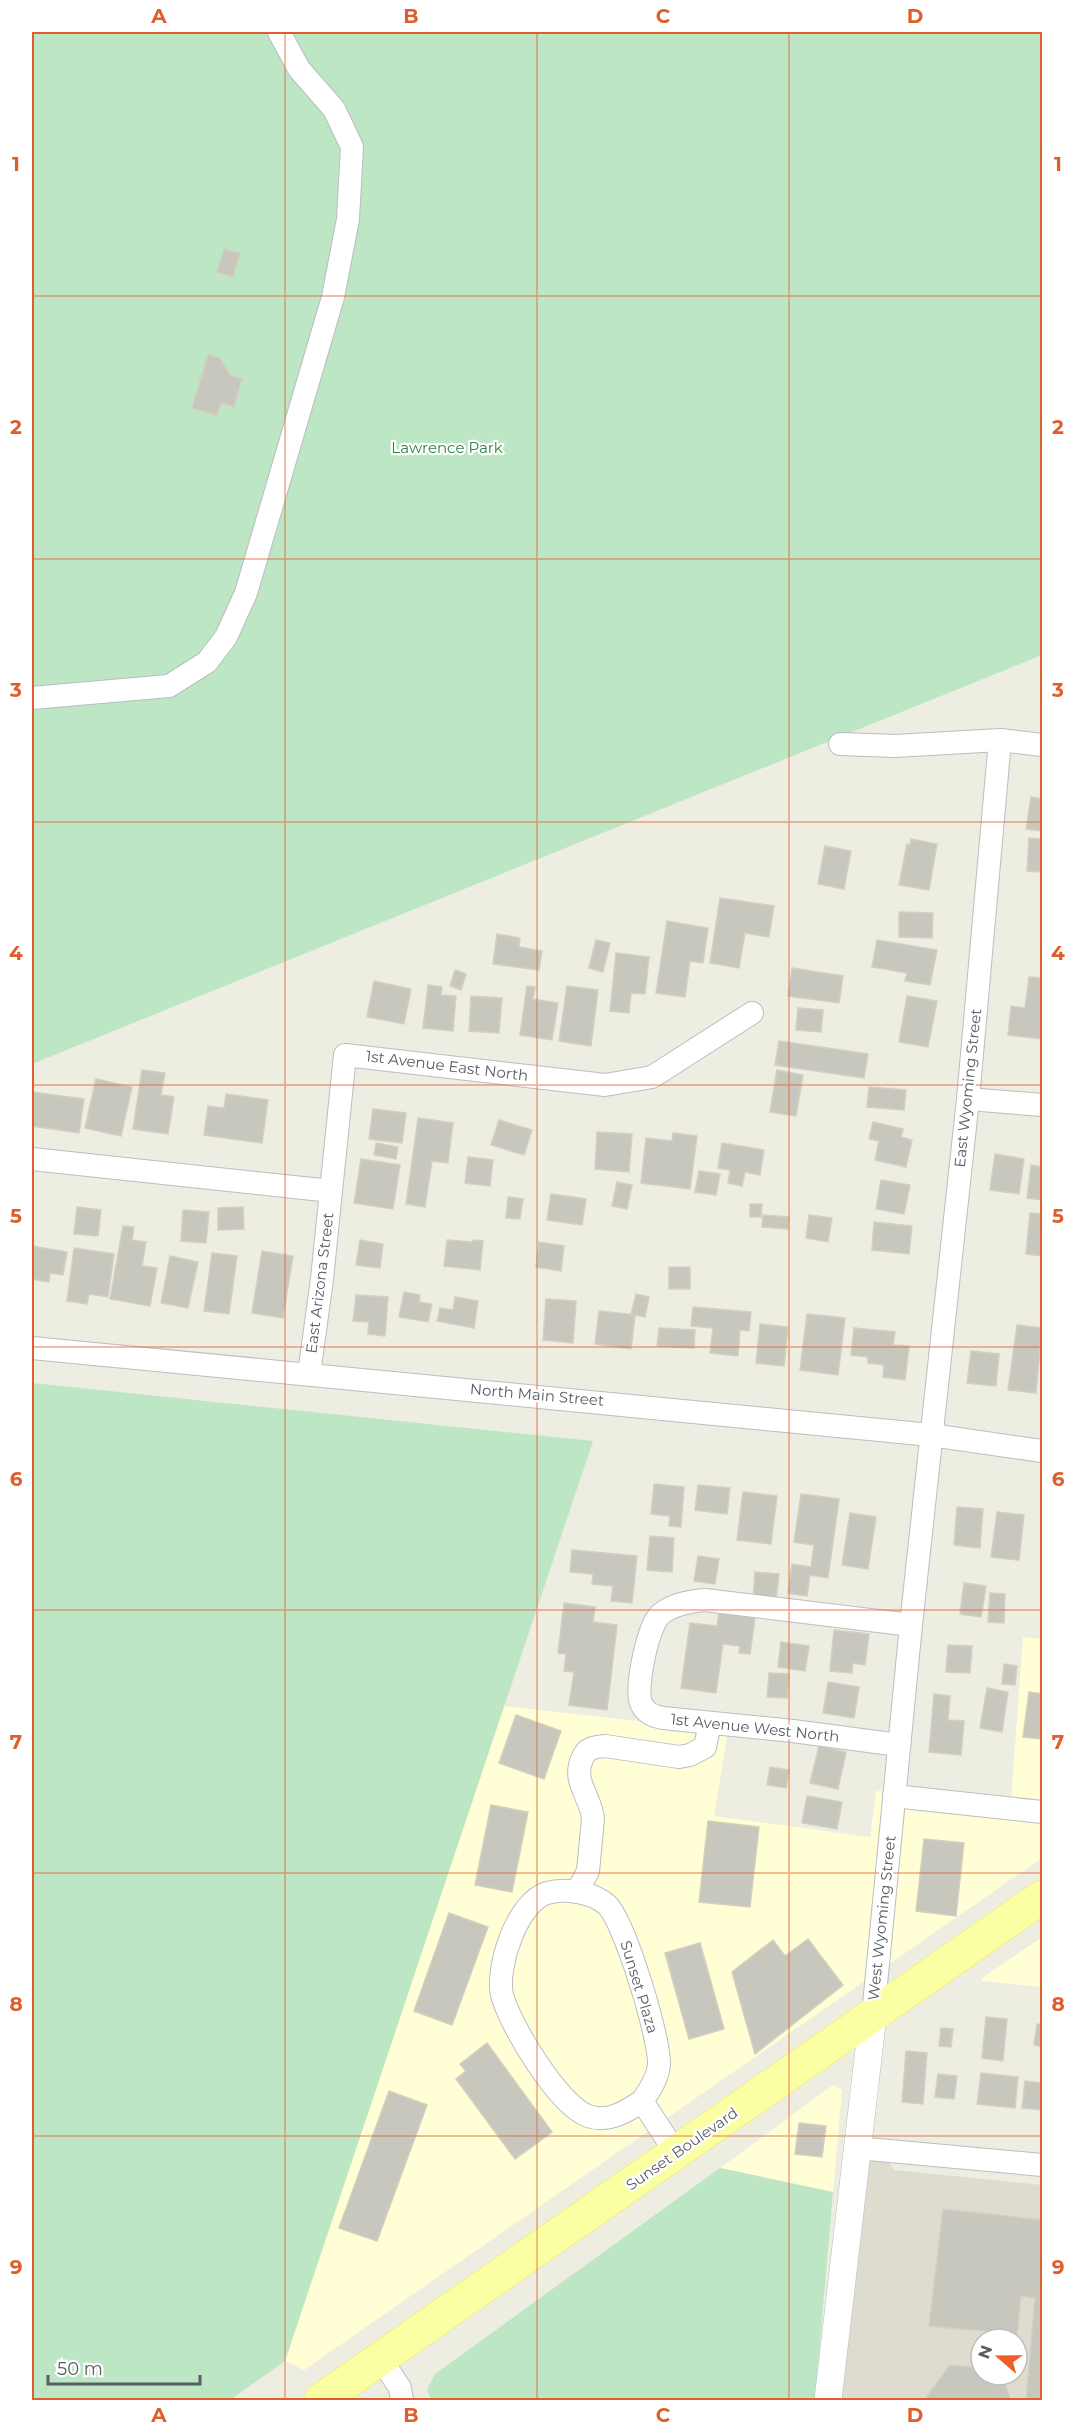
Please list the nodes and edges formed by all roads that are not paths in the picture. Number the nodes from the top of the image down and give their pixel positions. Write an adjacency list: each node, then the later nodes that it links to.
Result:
1 (279, 32): 2 (street)
2 (32, 698)
3 (1000, 740): 4 (street); 5 (street); 7 (street, East Wyoming Street)
4 (840, 744)
5 (1042, 746)
6 (752, 1013): 10 (street, 1st Avenue East North)
7 (968, 1099): 8 (street); 13 (street, East Wyoming Street)
8 (1042, 1105)
9 (32, 1159): 10 (street)
10 (331, 1191): 12 (street, East Arizona Street)
11 (32, 1348): 12 (street, North Main Street)
12 (309, 1374): 13 (street, North Main Street)
13 (932, 1434): 14 (street, North Main Street); 15 (street, West Wyoming Street)
14 (1042, 1451)
15 (911, 1625): 16 (street, 1st Avenue West North); 17 (street, West Wyoming Street)
16 (710, 1723): 17 (street, 1st Avenue West North); 20 (street)
17 (899, 1745): 18 (street, West Wyoming Street)
18 (894, 1796): 19 (street); 22 (street, West Wyoming Street)
19 (1042, 1812)
20 (577, 1892): 23 (street, Sunset Plaza); 23 (street, Sunset Plaza)
21 (1042, 1897): 22 (main road, Sunset Boulevard)
22 (873, 2015): 24 (street, West Wyoming Street); 25 (main road, Sunset Boulevard)
23 (642, 2101): 25 (street)
24 (857, 2148): 26 (street); 30 (street, West Wyoming Street)
25 (676, 2154): 27 (main road, Sunset Boulevard)
26 (1042, 2165)
27 (381, 2359): 28 (main road, Sunset Boulevard); 29 (street)
28 (321, 2400)
29 (402, 2400)
30 (828, 2400)

